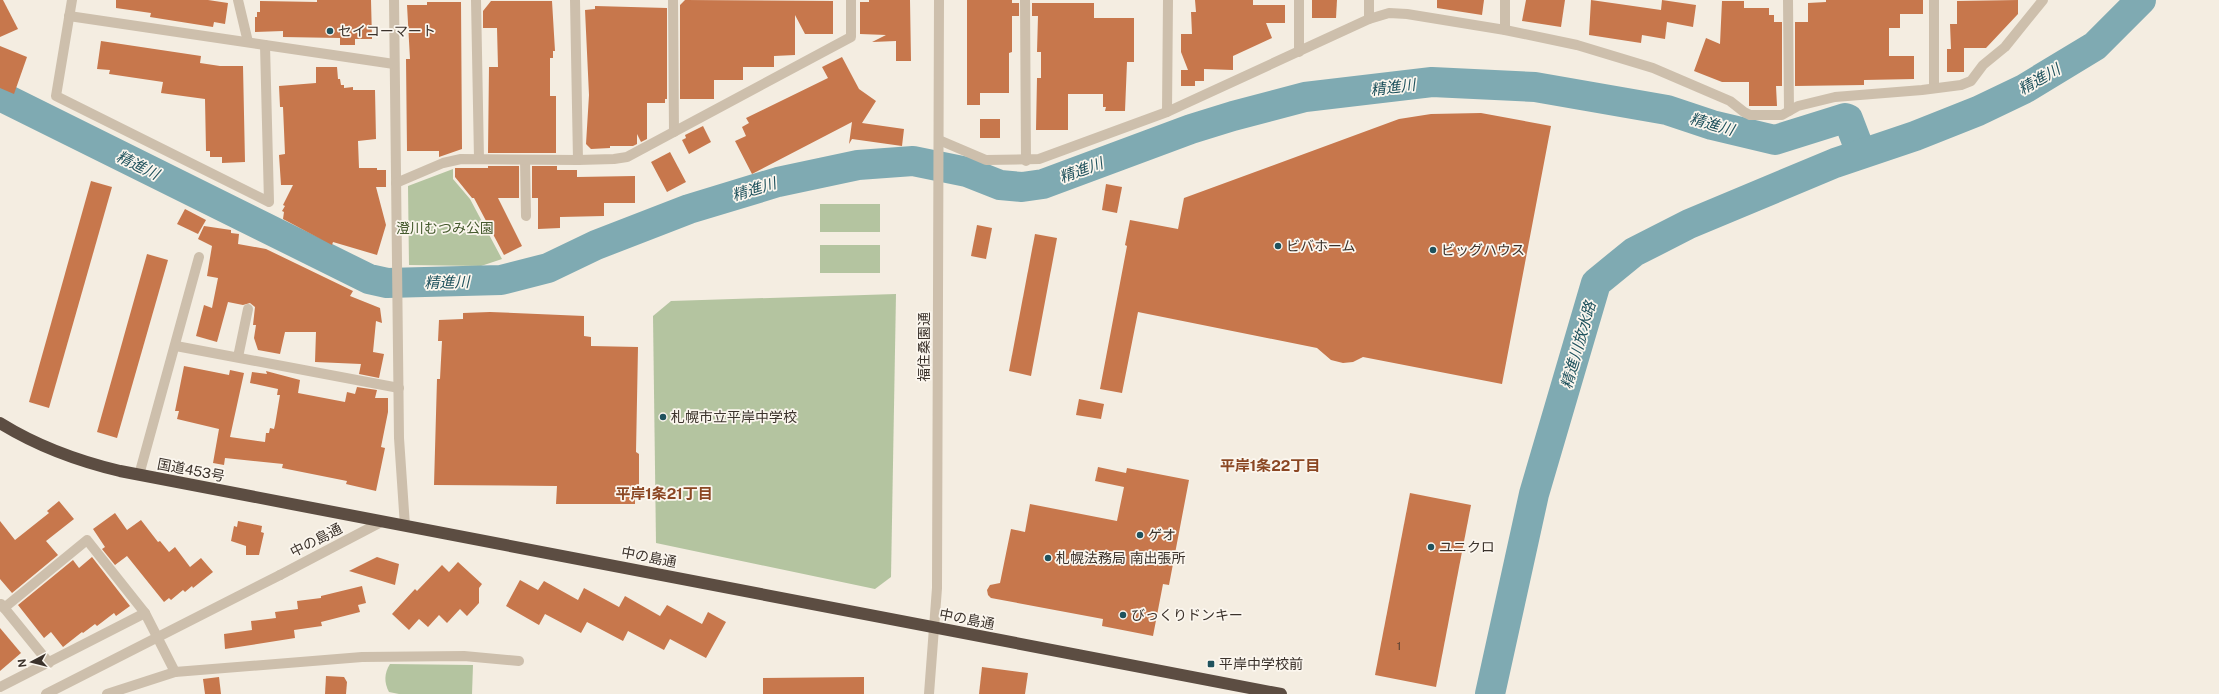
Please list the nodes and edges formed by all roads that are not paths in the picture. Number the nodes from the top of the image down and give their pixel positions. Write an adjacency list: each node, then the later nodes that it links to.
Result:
1 (72, 0): 17 (street)
2 (238, 0): 20 (street)
3 (394, 0): 23 (street)
4 (476, 0): 29 (street)
5 (575, 0): 31 (street)
6 (672, 0): 27 (street)
7 (851, 0): 27 (street)
8 (939, 0): 28 (street, 福住桑園通)
9 (1025, 0): 32 (street)
10 (1168, 0): 26 (street)
11 (1299, 0): 22 (street)
12 (1369, 0): 18 (street)
13 (1505, 0): 19 (street)
14 (1788, 0): 25 (street)
15 (1934, 0): 24 (street)
16 (2043, 0): 24 (street)
17 (69, 16): 20 (street); 21 (street)
18 (1369, 19): 19 (street); 22 (street)
19 (1505, 30): 25 (street)
20 (248, 42): 21 (street)
21 (265, 45): 23 (street)
22 (1299, 52): 26 (street)
23 (394, 64): 33 (street)
24 (1934, 87): 25 (street)
25 (1789, 111)
26 (1168, 112): 32 (street)
27 (674, 132): 31 (street)
28 (939, 140): 32 (street); 46 (street, 福住桑園通)
29 (479, 159): 30 (street); 33 (street)
30 (525, 160): 31 (street); 34 (street)
31 (578, 160)
32 (1026, 161)
33 (396, 183): 39 (street)
34 (526, 216)
35 (199, 257): 37 (street)
36 (248, 308): 38 (street)
37 (176, 346): 38 (street); 41 (street)
38 (238, 358): 39 (street)
39 (399, 388): 43 (street)
40 (0, 423): 41 (highway, 国道453号)
41 (139, 475): 42 (highway, 国道453号)
42 (383, 522): 43 (highway, 中の島通); 51 (street, 中の島通, bridge)
43 (404, 526): 46 (highway, 中の島通)
44 (2, 605): 45 (street); 48 (street)
45 (144, 613): 48 (street); 49 (street)
46 (935, 628): 53 (street, 福住桑園通); 54 (highway, 中の島通)
47 (519, 661): 49 (street)
48 (49, 663): 50 (street)
49 (175, 672): 52 (street)
50 (0, 687)
51 (46, 694)
52 (106, 694)
53 (929, 694)
54 (1281, 694)

